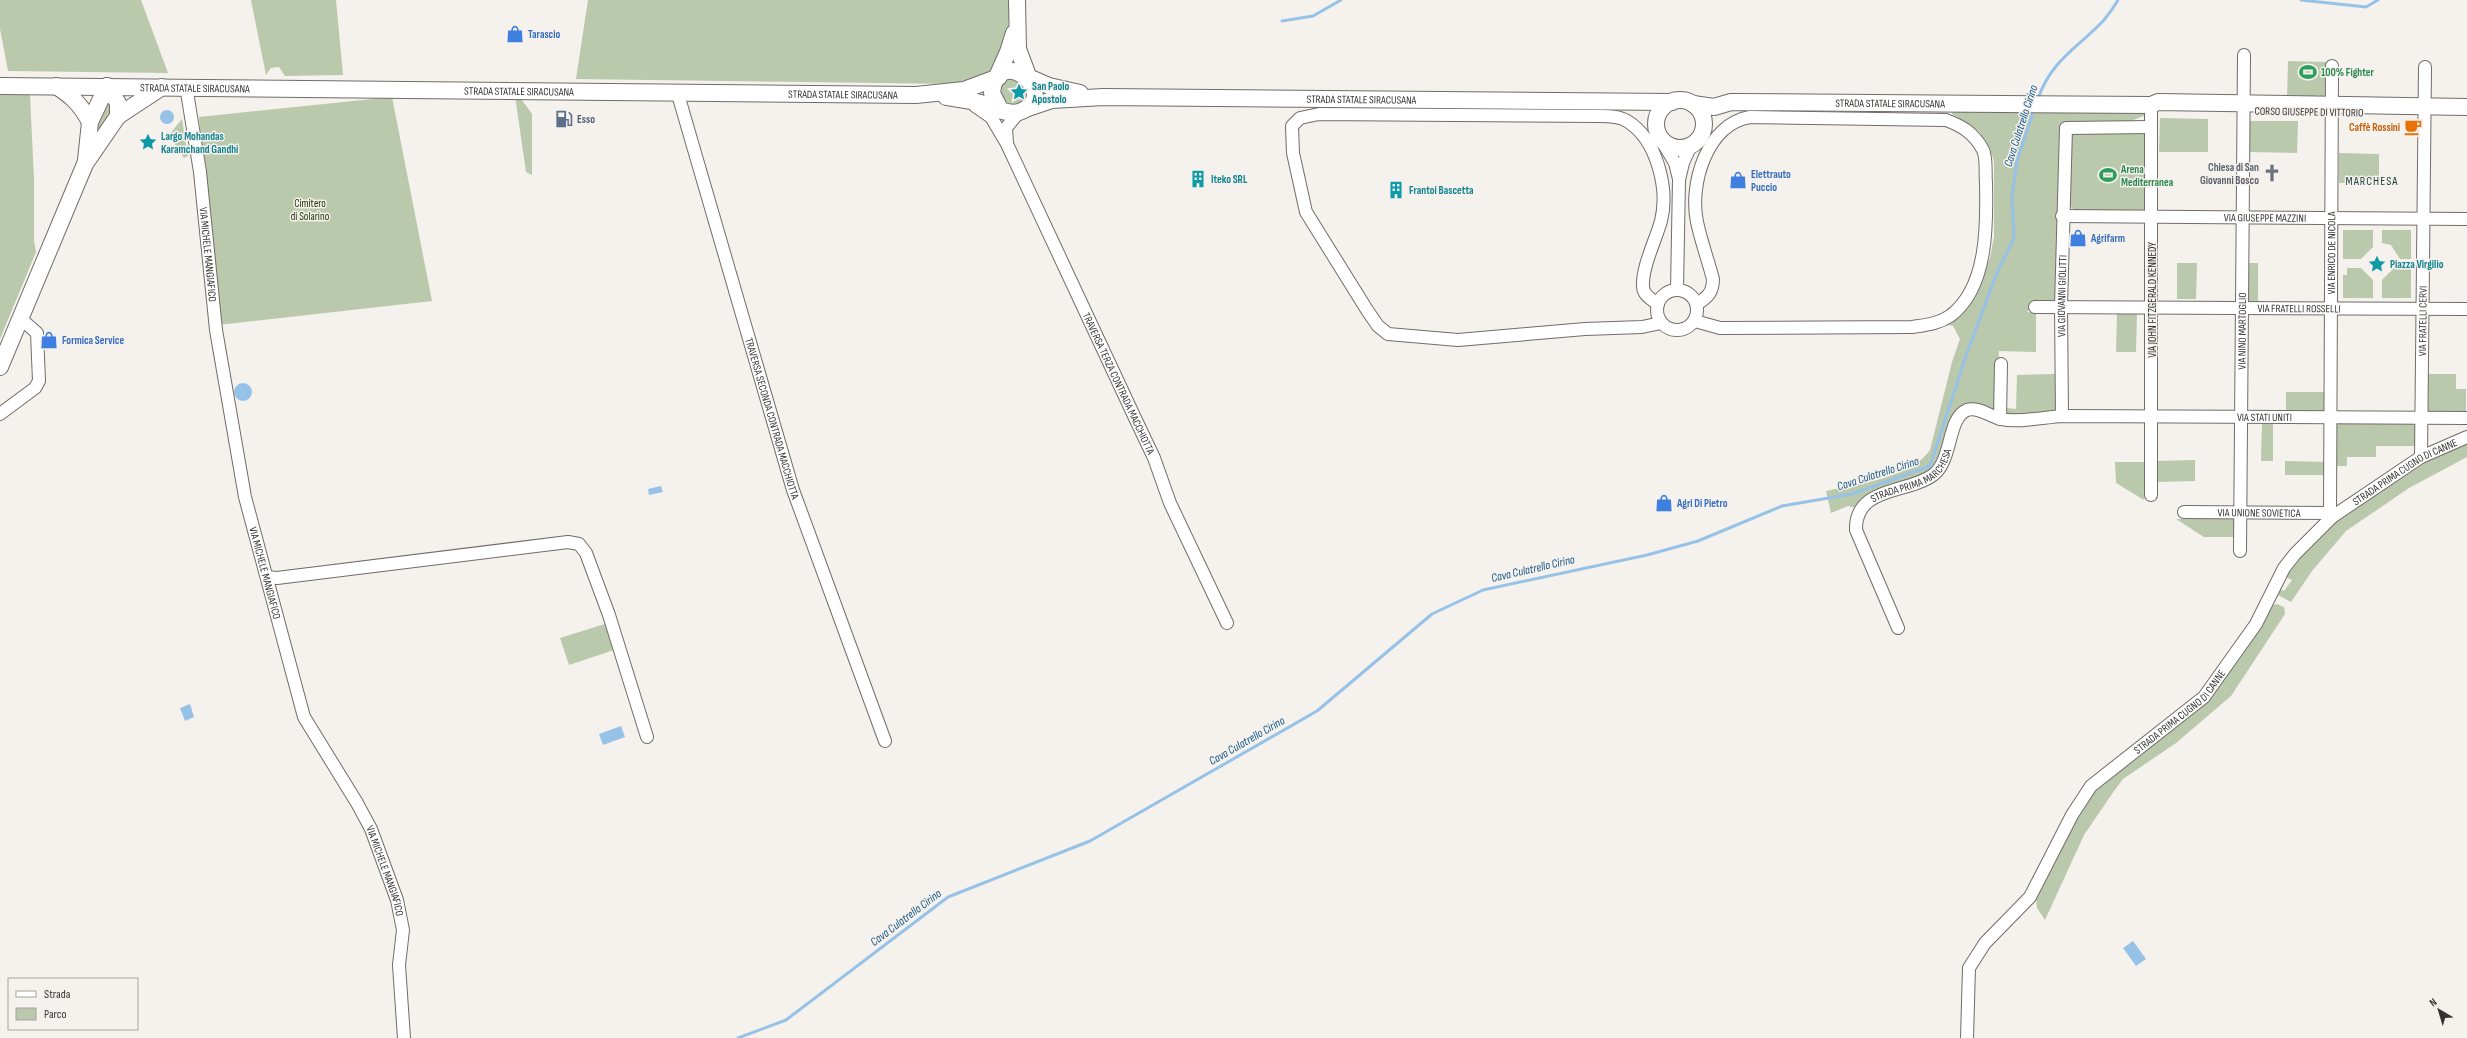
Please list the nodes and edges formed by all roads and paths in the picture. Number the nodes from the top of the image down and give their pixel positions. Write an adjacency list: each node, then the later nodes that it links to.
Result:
1 (1017, 0): 2 (main road)
2 (1016, 26): 6 (main road); 7 (main road)
3 (2244, 54): 22 (street, VIA NINO MARTOGLIO)
4 (2332, 66): 25 (street, VIA ENRICO DE NICOLA)
5 (2425, 66): 27 (street, VIA FRATELLI CERVI)
6 (1028, 78): 7 (main road); 15 (main road); 26 (main road)
7 (997, 79): 14 (main road); 24 (main road)
8 (0, 86): 9 (main road, STRADA STATALE SIRACUSANA)
9 (56, 86): 10 (main road, STRADA STATALE SIRACUSANA); 30 (main road)
10 (107, 86): 12 (main road, STRADA STATALE SIRACUSANA); 29 (main road); 30 (main road)
11 (186, 86): 12 (main road, STRADA STATALE SIRACUSANA); 13 (main road, STRADA STATALE SIRACUSANA); 73 (street, VIA MICHELE MANGIAFICO)
12 (162, 87): 29 (main road)
13 (677, 91): 14 (main road, STRADA STATALE SIRACUSANA); 77 (street, TRAVERSA SECONDA CONTRADA MACCHIOTTA)
14 (931, 95): 24 (main road)
15 (1103, 97): 16 (main road, STRADA STATALE SIRACUSANA); 26 (main road)
16 (1619, 101): 17 (main road, STRADA STATALE SIRACUSANA); 32 (main road)
17 (1672, 102): 18 (main road); 32 (main road)
18 (1693, 104): 19 (main road, STRADA STATALE SIRACUSANA); 33 (main road)
19 (1747, 104): 20 (main road, STRADA STATALE SIRACUSANA); 33 (main road)
20 (2037, 104): 21 (main road, CORSO GIUSEPPE DI VITTORIO)
21 (2152, 105): 22 (main road, CORSO GIUSEPPE DI VITTORIO); 31 (street, VIA JOHN FITZGERALD KENNEDY)
22 (2243, 107): 25 (main road, CORSO GIUSEPPE DI VITTORIO); 39 (street, VIA NINO MARTOGLIO)
23 (2467, 107): 27 (main road, CORSO GIUSEPPE DI VITTORIO)
24 (994, 108): 26 (main road); 34 (street, TRAVERSA TERZA CONTRADA MACCHIOTTA)
25 (2332, 108): 27 (main road, CORSO GIUSEPPE DI VITTORIO); 40 (street, VIA ENRICO DE NICOLA)
26 (1022, 110): 34 (street)
27 (2425, 110): 28 (main road, CORSO GIUSEPPE DI VITTORIO); 41 (street, VIA FRATELLI CERVI)
28 (2467, 114)
29 (118, 116): 35 (main road)
30 (90, 122): 35 (main road)
31 (2152, 127): 37 (street, VIA GIOVANNI GIOLITTI); 38 (street, VIA JOHN FITZGERALD KENNEDY)
32 (1658, 132): 33 (main road); 36 (street)
33 (1696, 140): 36 (street)
34 (1007, 144): 74 (street, TRAVERSA TERZA CONTRADA MACCHIOTTA)
35 (85, 164): 53 (main road)
36 (1679, 180): 43 (street)
37 (2062, 216): 38 (street, VIA GIUSEPPE MAZZINI); 47 (street, VIA GIOVANNI GIOLITTI)
38 (2151, 217): 39 (street, VIA GIUSEPPE MAZZINI); 48 (street, VIA JOHN FITZGERALD KENNEDY)
39 (2242, 218): 40 (street, VIA GIUSEPPE MAZZINI); 49 (street, VIA NINO MARTOGLIO)
40 (2332, 218): 41 (street, VIA GIUSEPPE MAZZINI); 50 (street, VIA ENRICO DE NICOLA)
41 (2424, 219): 42 (street, VIA GIUSEPPE MAZZINI); 51 (street, VIA FRATELLI CERVI)
42 (2467, 219)
43 (1677, 290): 44 (street); 45 (street)
44 (1658, 304): 55 (street); 55 (street)
45 (1697, 304): 54 (street); 54 (street)
46 (2035, 307): 47 (street, VIA FRATELLI ROSSELLI)
47 (2061, 307): 48 (street, VIA FRATELLI ROSSELLI); 59 (street, VIA GIOVANNI GIOLITTI)
48 (2152, 308): 49 (street, VIA FRATELLI ROSSELLI); 60 (street, VIA JOHN FITZGERALD KENNEDY)
49 (2242, 308): 50 (street, VIA FRATELLI ROSSELLI); 61 (street, VIA NINO MARTOGLIO)
50 (2331, 309): 51 (street, VIA FRATELLI ROSSELLI); 62 (street, VIA ENRICO DE NICOLA)
51 (2423, 310): 52 (street, VIA FRATELLI ROSSELLI); 63 (street, VIA FRATELLI CERVI)
52 (2467, 310)
53 (21, 319): 57 (main road); 58 (street)
54 (1695, 321): 55 (street)
55 (1661, 323)
56 (2001, 364): 65 (street)
57 (0, 367)
58 (0, 414)
59 (2062, 416): 60 (street, VIA STATI UNITI); 65 (street, STRADA PRIMA MARCHESA)
60 (2152, 417): 61 (street, VIA STATI UNITI); 68 (street, VIA JOHN FITZGERALD KENNEDY)
61 (2241, 418): 62 (street, VIA STATI UNITI); 70 (street, VIA NINO MARTOGLIO)
62 (2331, 418): 63 (street, VIA STATI UNITI); 71 (street, VIA ENRICO DE NICOLA)
63 (2421, 418): 64 (street, VIA STATI UNITI); 67 (street, VIA FRATELLI CERVI)
64 (2467, 418)
65 (2000, 419): 75 (street, STRADA PRIMA MARCHESA)
66 (2467, 437): 67 (street, STRADA PRIMA CUGNO DI CANNE)
67 (2421, 457): 71 (street, STRADA PRIMA CUGNO DI CANNE)
68 (2151, 495)
69 (2184, 512): 70 (street, VIA UNIONE SOVIETICA)
70 (2240, 513): 71 (street, VIA UNIONE SOVIETICA); 72 (street, VIA NINO MARTOGLIO)
71 (2331, 515): 79 (street, STRADA PRIMA CUGNO DI CANNE)
72 (2240, 550)
73 (267, 577): 76 (street); 78 (street, VIA MICHELE MANGIAFICO)
74 (1227, 623)
75 (1898, 628)
76 (647, 737)
77 (885, 740)
78 (404, 1038)
79 (1967, 1038)

